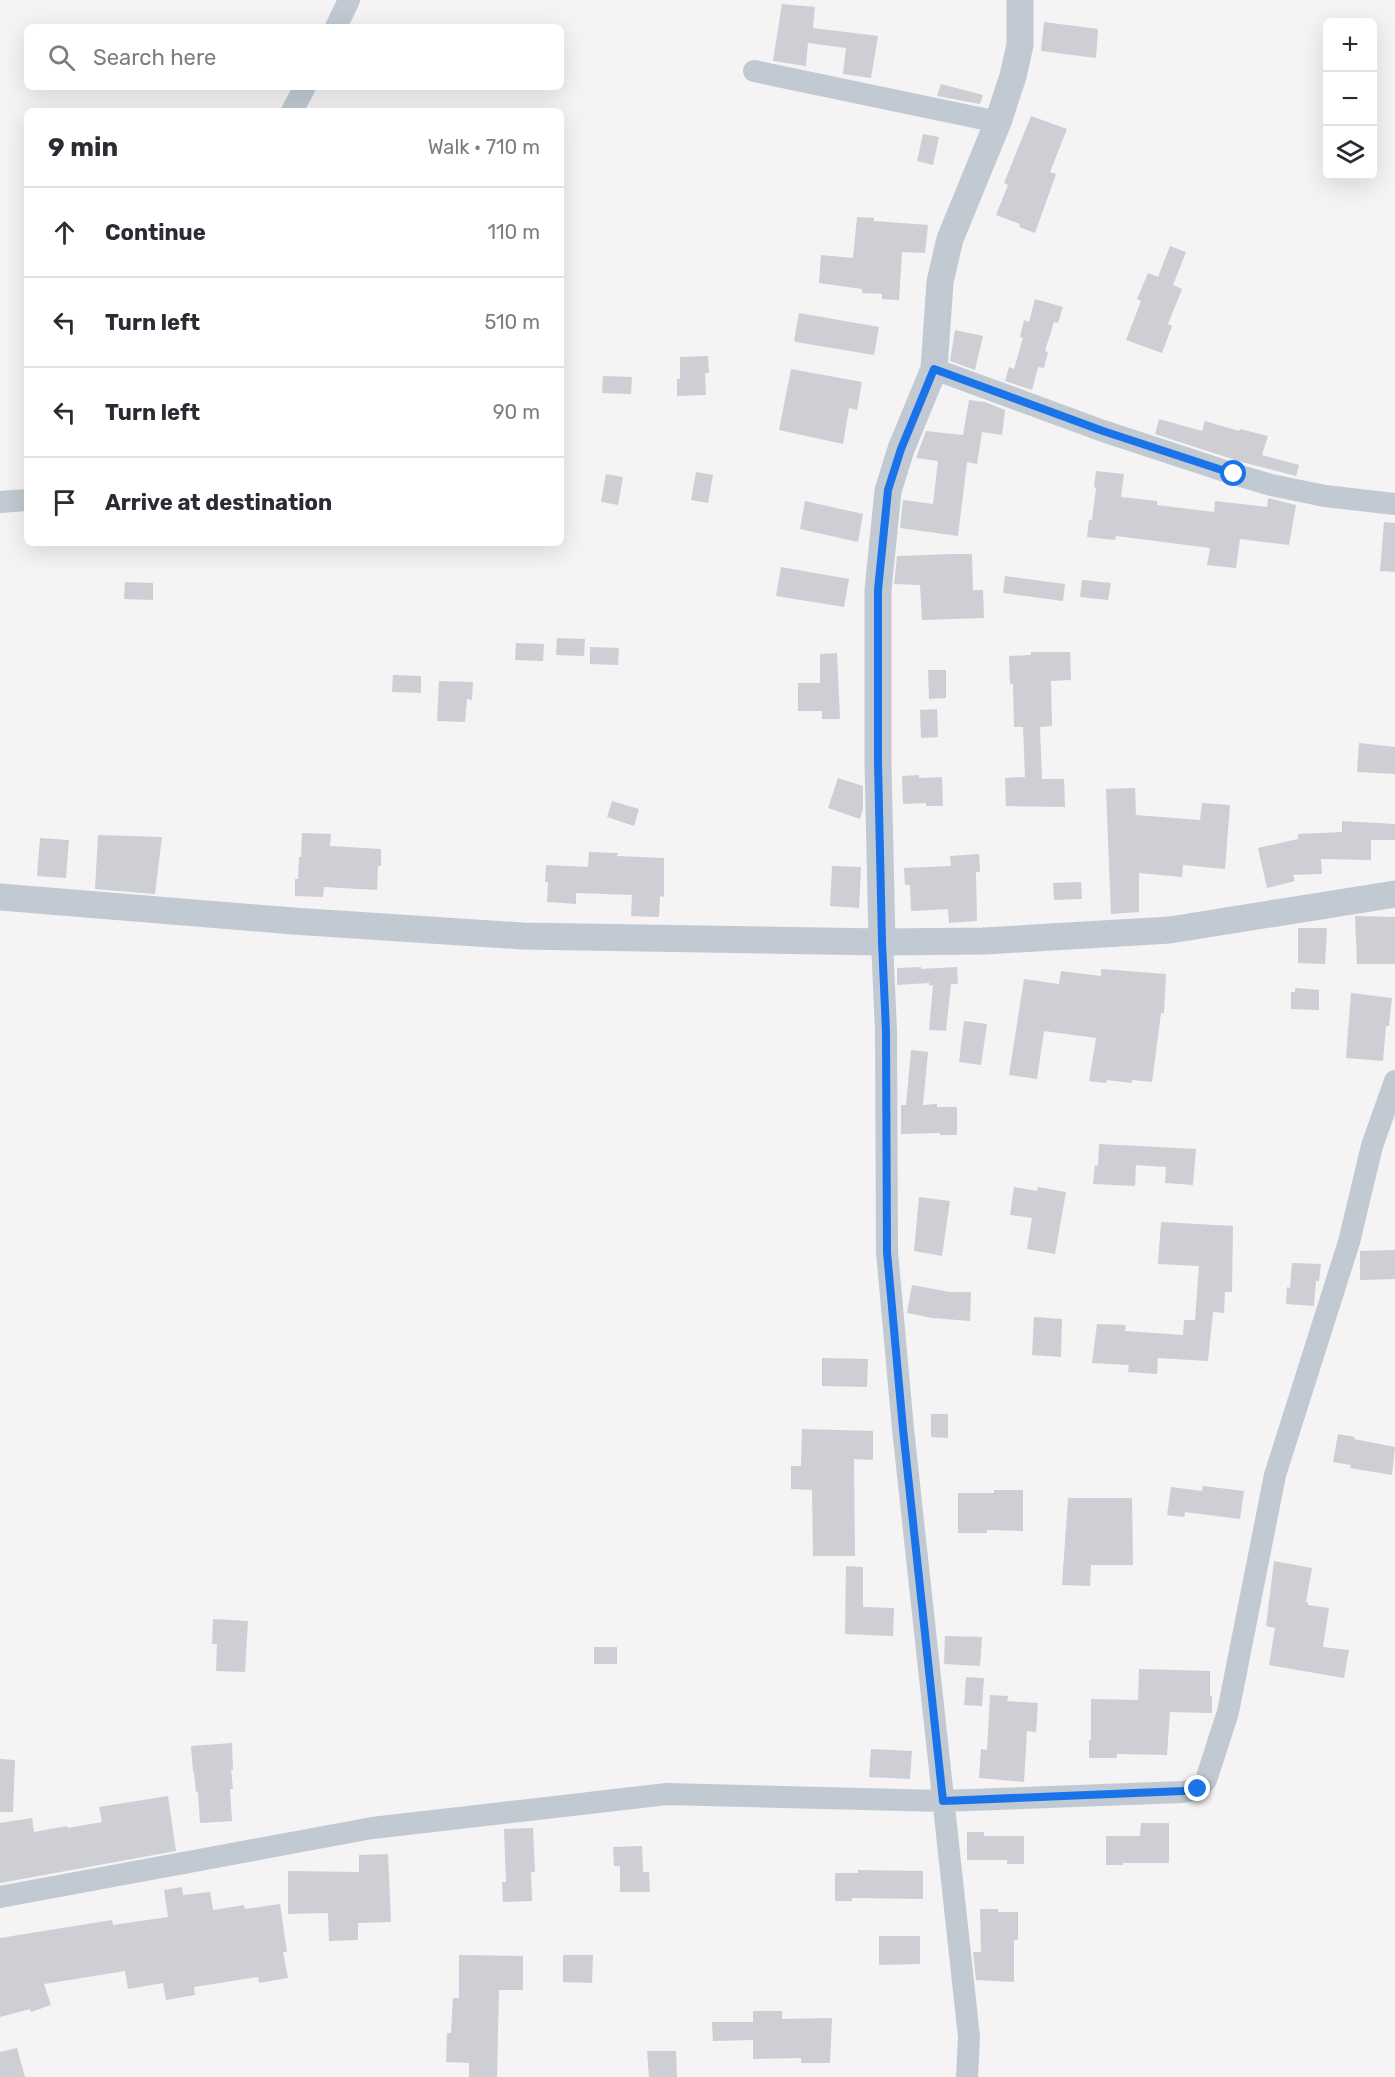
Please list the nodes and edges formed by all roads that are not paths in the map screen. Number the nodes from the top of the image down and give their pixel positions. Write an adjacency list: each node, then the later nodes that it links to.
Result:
1 (349, 0): 3 (street)
2 (1020, 0): 7 (street)
3 (337, 24)
4 (754, 71): 7 (street)
5 (303, 90): 6 (street)
6 (294, 108)
7 (998, 122): 8 (street)
8 (934, 369): 11 (street); 14 (street)
9 (24, 500): 10 (street)
10 (0, 502)
11 (1395, 504)
12 (1395, 894): 14 (street)
13 (0, 897): 14 (street)
14 (882, 942): 16 (street)
15 (1395, 1081): 16 (street)
16 (943, 1801): 17 (street); 18 (street)
17 (0, 1898)
18 (967, 2077)

